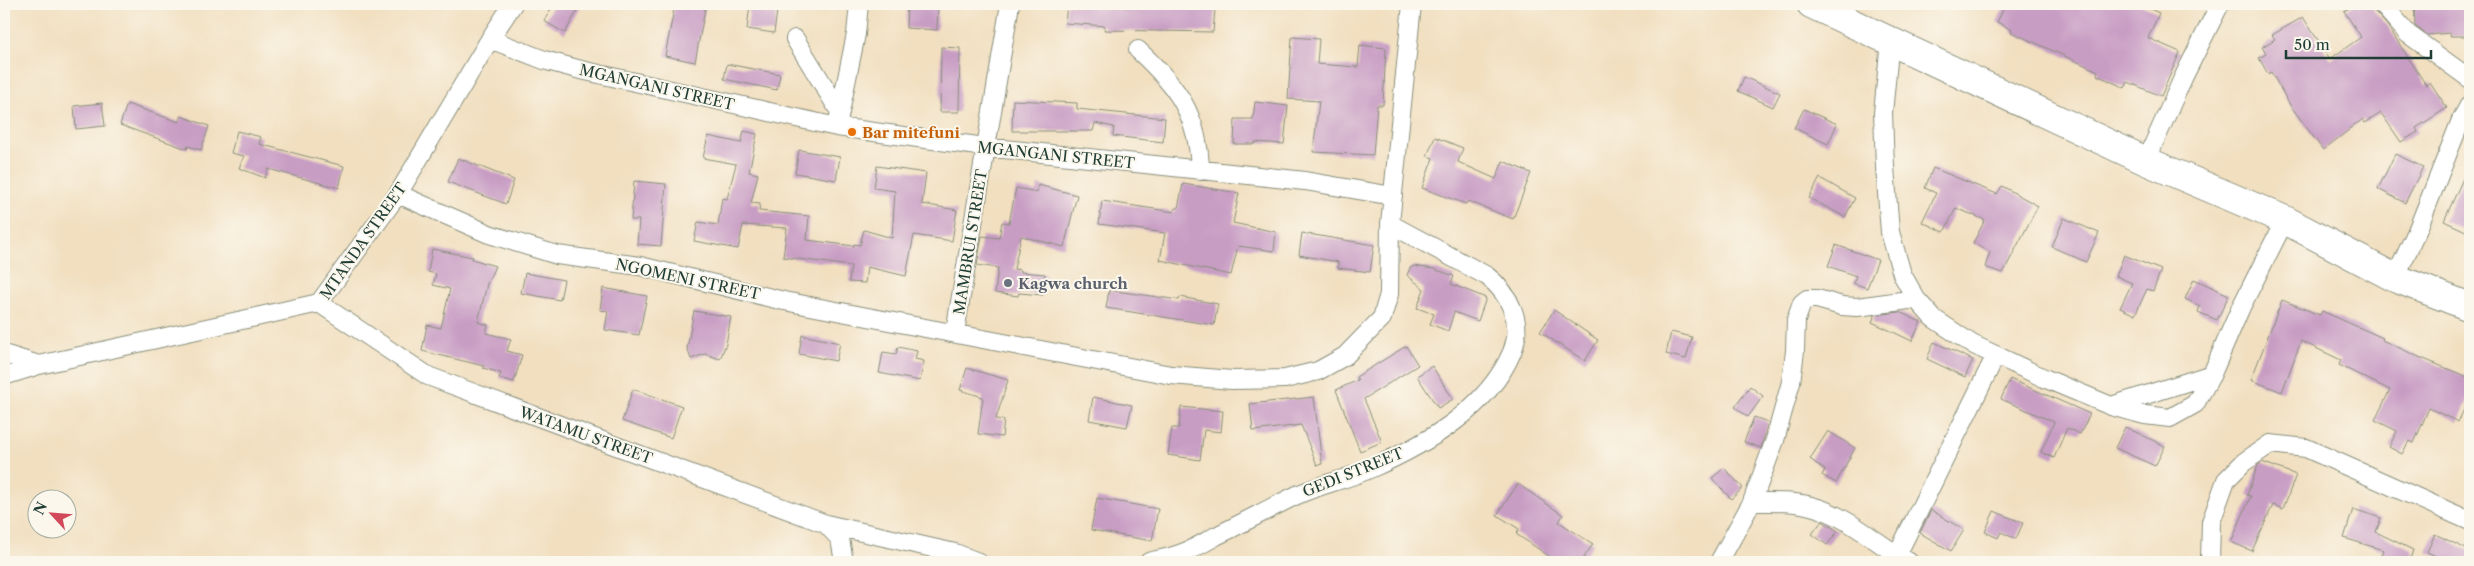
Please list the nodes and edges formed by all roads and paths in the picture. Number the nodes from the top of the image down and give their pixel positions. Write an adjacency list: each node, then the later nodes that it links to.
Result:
1 (513, 4): 8 (street, MTANDA STREET)
2 (859, 4): 14 (street)
3 (1010, 4): 15 (street, MAMBRUI STREET)
4 (1412, 4): 19 (street, NGOMENI STREET)
5 (1811, 4): 10 (highway)
6 (2220, 4): 16 (street)
7 (2382, 4): 12 (street)
8 (490, 39): 14 (street, MGANGANI STREET); 18 (street, MTANDA STREET)
9 (795, 39): 14 (street)
10 (1890, 41): 16 (highway); 23 (street)
11 (1138, 50): 17 (street)
12 (2470, 79)
13 (2470, 104): 22 (street)
14 (839, 119): 15 (street, MGANGANI STREET)
15 (985, 147): 17 (street, MGANGANI STREET); 26 (street, MAMBRUI STREET)
16 (2146, 161): 20 (highway)
17 (1200, 171): 19 (street, MGANGANI STREET)
18 (398, 194): 24 (street, MTANDA STREET); 26 (street, NGOMENI STREET)
19 (1392, 196): 21 (street, NGOMENI STREET)
20 (2285, 220): 22 (highway); 30 (street)
21 (1390, 224): 26 (street, NGOMENI STREET); 36 (street, GEDI STREET)
22 (2395, 278): 25 (highway)
23 (1916, 299): 28 (street); 33 (street)
24 (319, 303): 29 (street, MTANDA STREET); 35 (street, WATAMU STREET)
25 (2470, 307)
26 (956, 332)
27 (4, 354): 29 (street)
28 (1996, 356): 32 (street); 37 (street)
29 (39, 365): 31 (street, MTANDA STREET)
30 (2212, 374): 32 (street); 32 (street)
31 (4, 376)
32 (2110, 406)
33 (1752, 502): 37 (street); 41 (street)
34 (2470, 521): 42 (street)
35 (826, 524): 38 (street); 39 (street)
36 (1183, 558): 40 (street, GEDI STREET)
37 (1903, 559)
38 (844, 562)
39 (978, 562)
40 (1149, 562)
41 (1719, 562)
42 (2210, 562)

